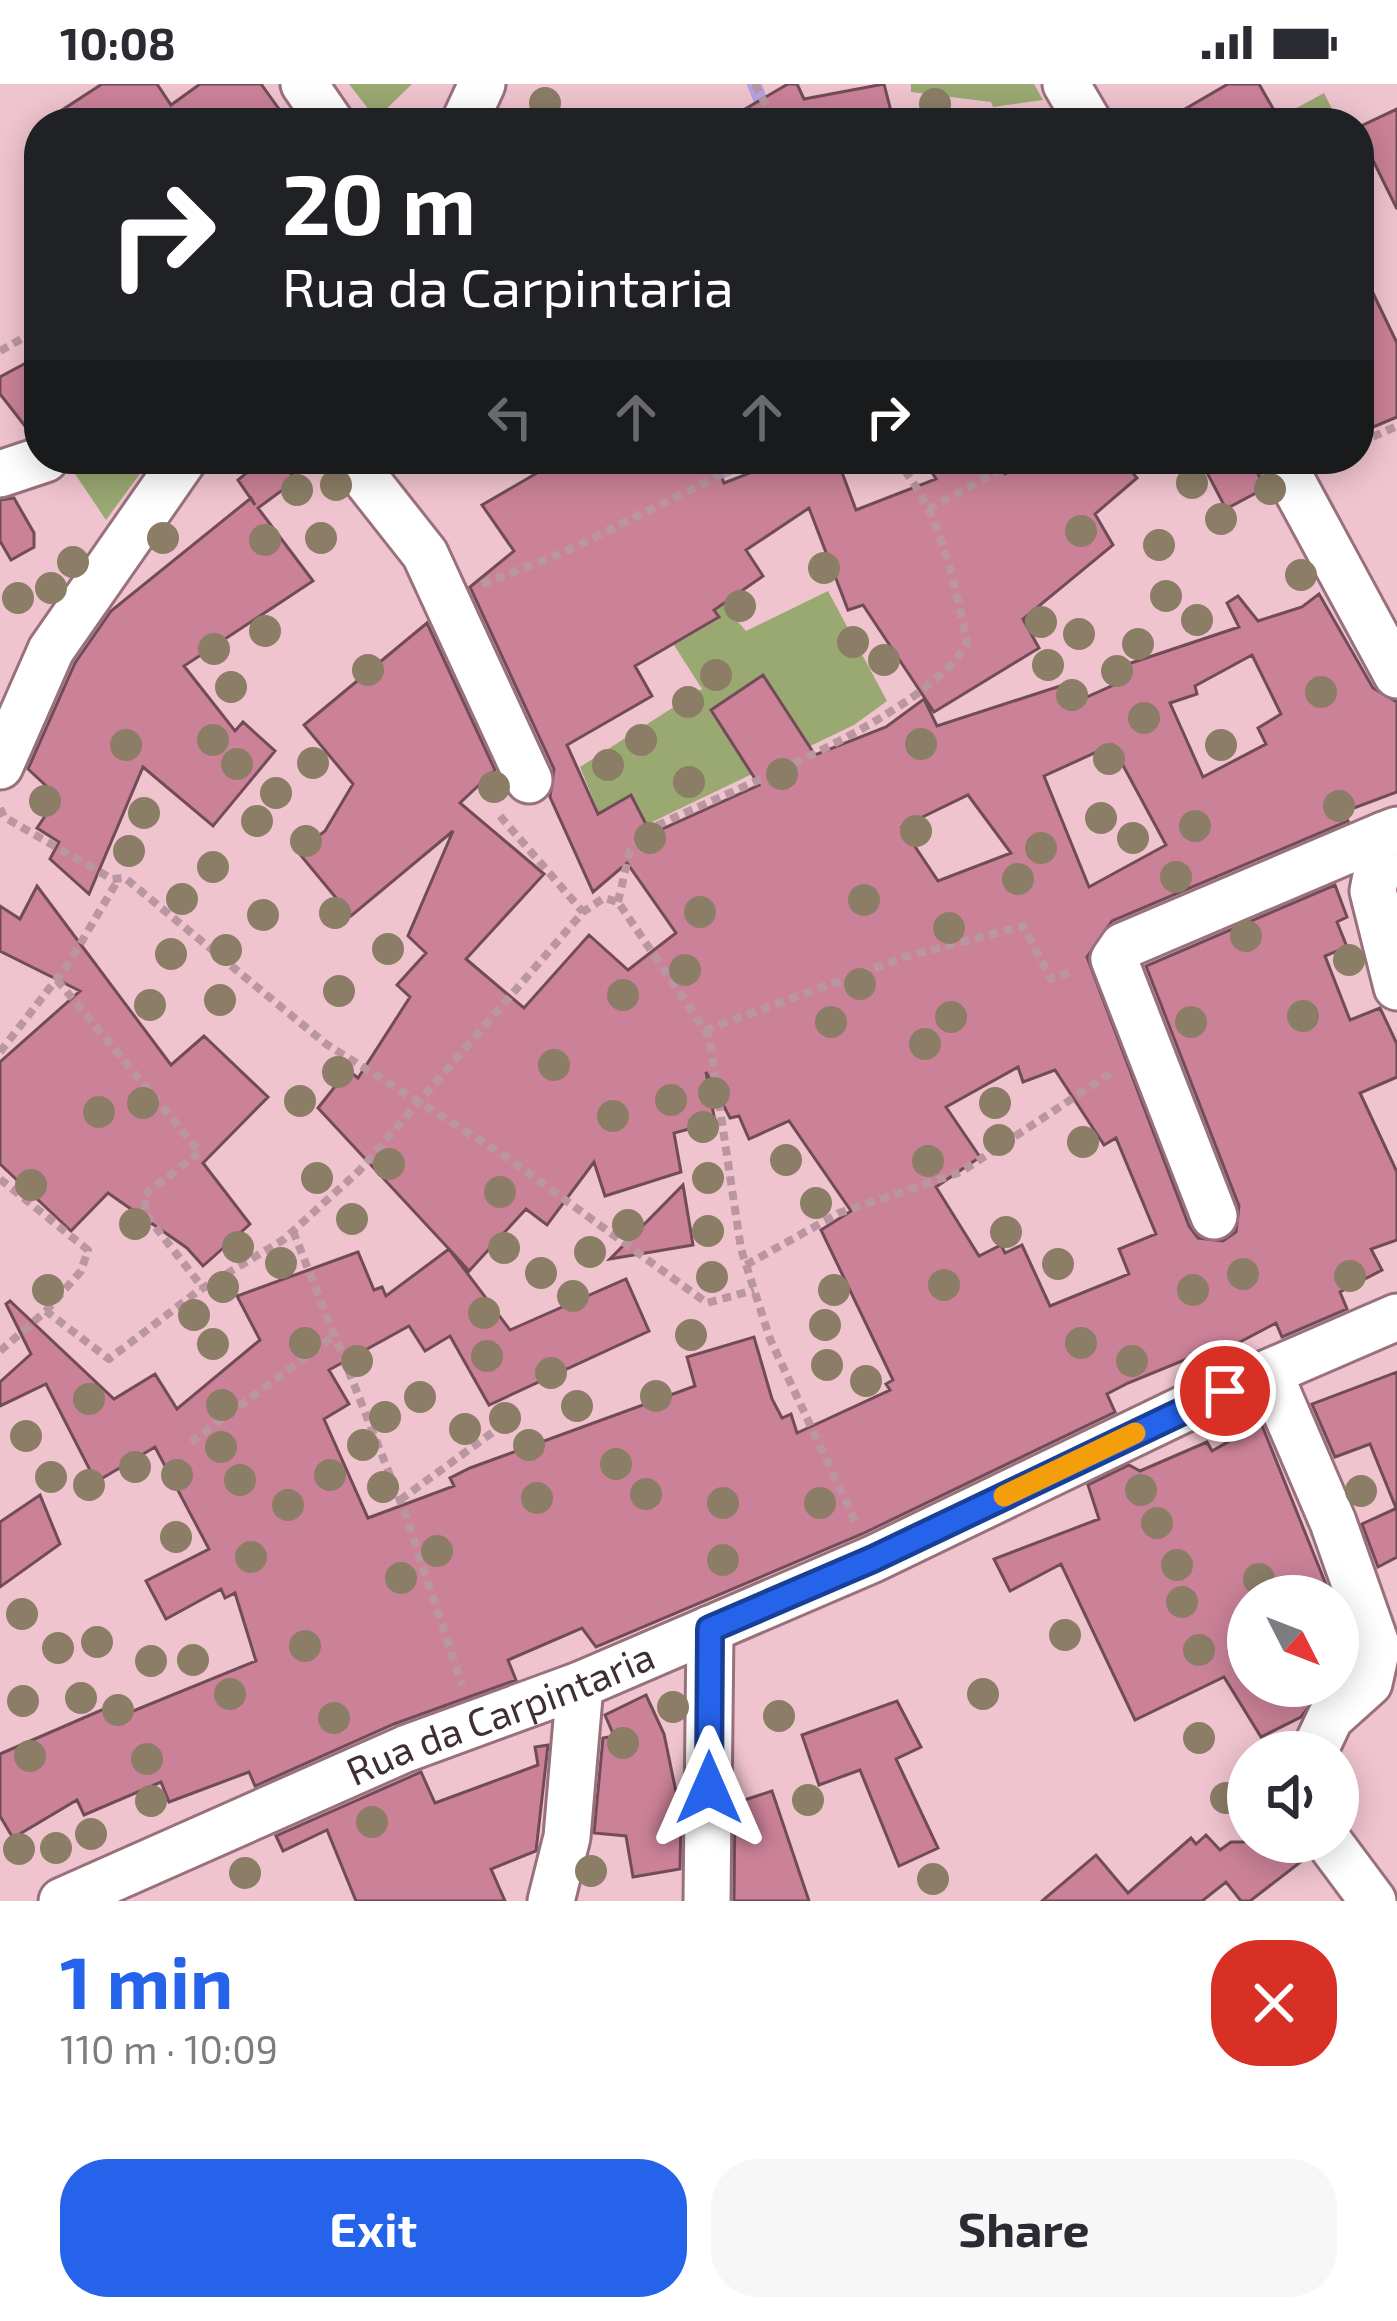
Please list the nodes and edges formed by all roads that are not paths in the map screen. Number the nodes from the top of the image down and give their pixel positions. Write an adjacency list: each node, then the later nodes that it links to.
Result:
1 (174, 474): 5 (street)
2 (362, 474): 6 (street)
3 (1288, 474): 4 (street)
4 (1397, 675)
5 (0, 766)
6 (529, 779)
7 (1390, 832): 8 (street); 9 (street)
8 (1397, 987)
9 (1214, 1216)
10 (1397, 1317): 11 (street, Rua da Carpintaria)
11 (1268, 1373): 12 (street, Rua da Carpintaria); 14 (street)
12 (710, 1629): 13 (street, Rua da Carpintaria); 18 (street)
13 (580, 1685): 16 (street, Rua da Carpintaria); 17 (street)
14 (1324, 1731)
15 (1345, 1863): 19 (street)
16 (62, 1901)
17 (550, 1901)
18 (707, 1901)
19 (1373, 1901)

